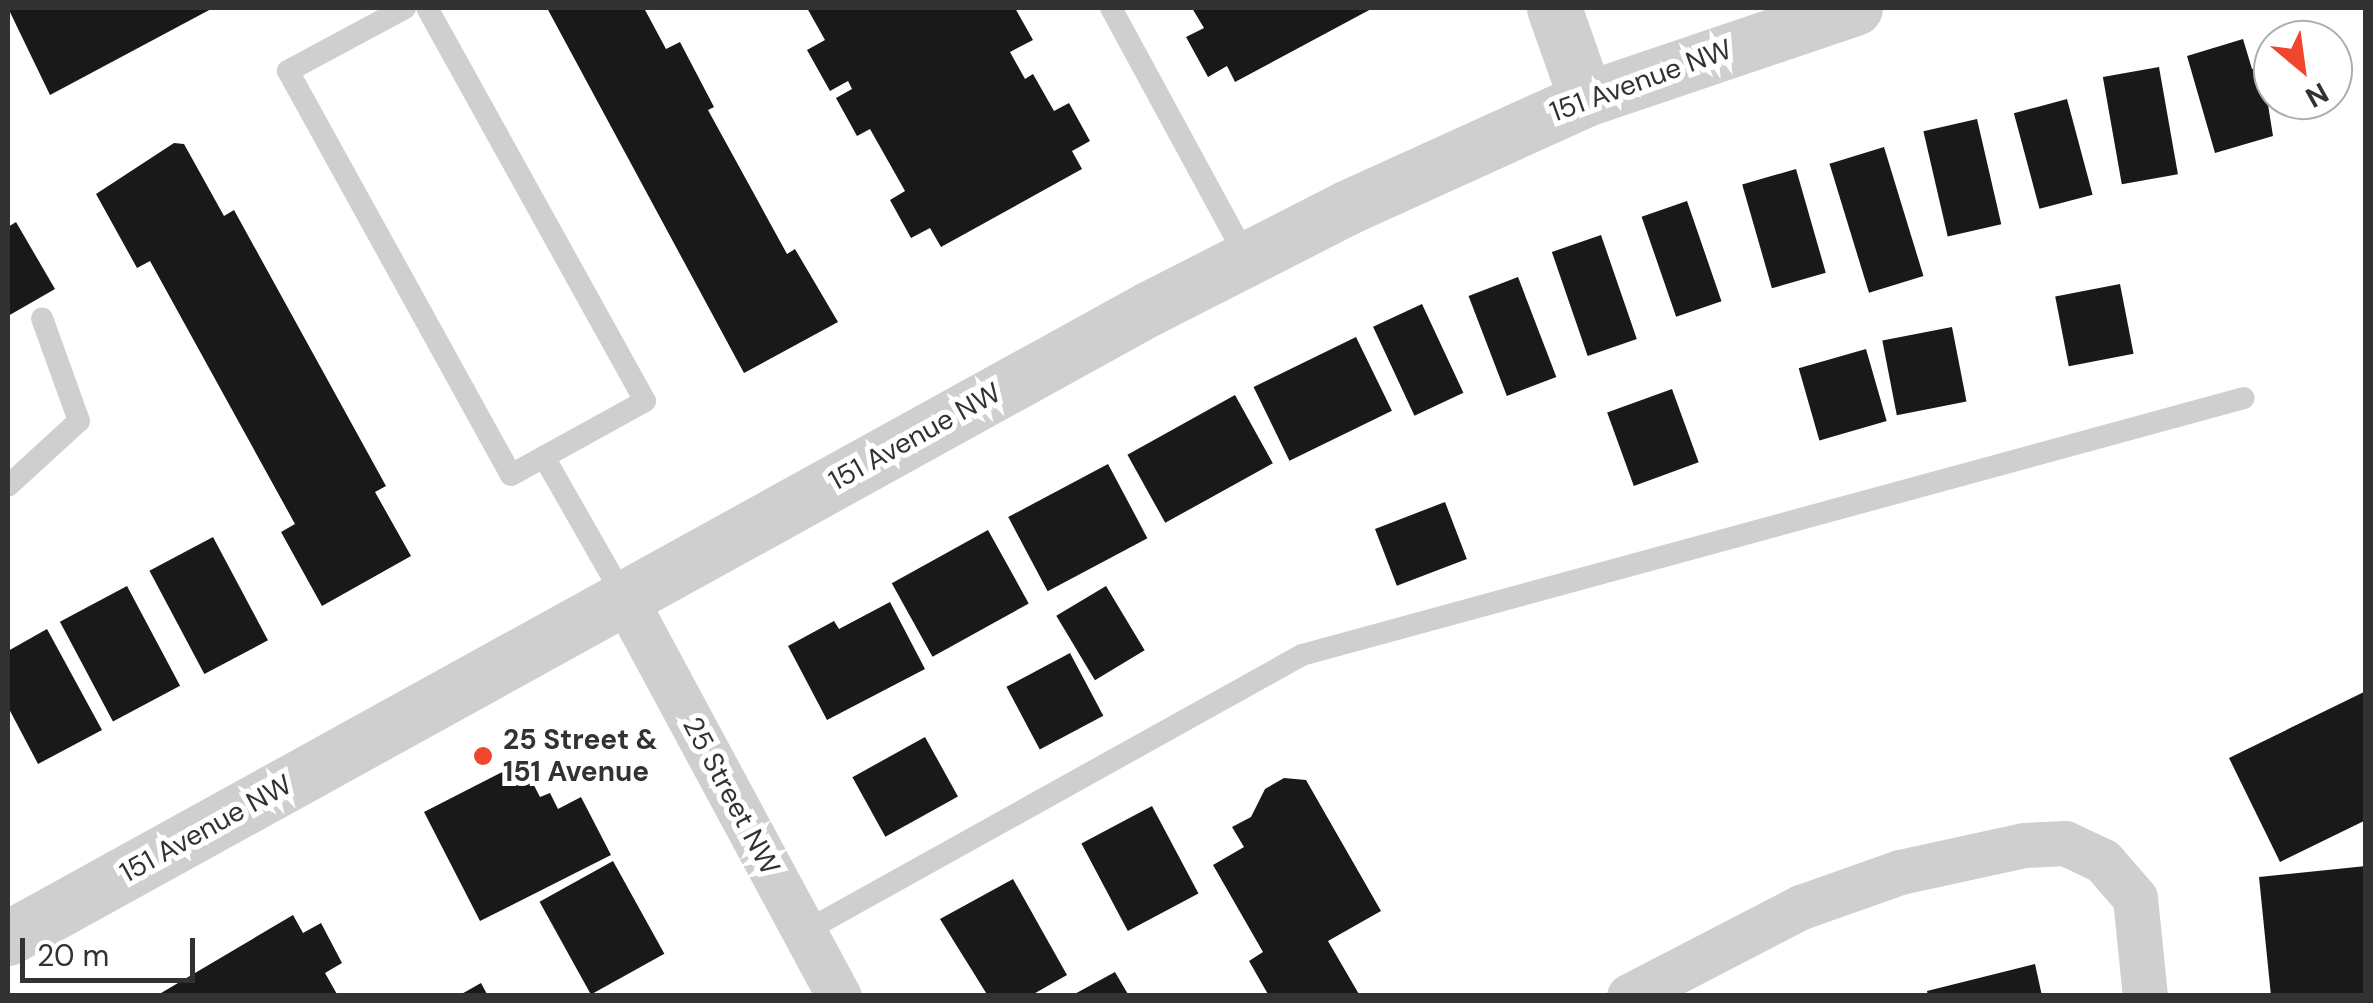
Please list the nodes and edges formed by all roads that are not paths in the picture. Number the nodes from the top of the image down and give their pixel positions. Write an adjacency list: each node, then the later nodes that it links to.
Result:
1 (405, 8): 10 (lane)
2 (428, 8): 10 (lane)
3 (1110, 8): 7 (lane)
4 (1554, 8): 6 (street)
5 (1856, 8): 6 (street, 151 Avenue NW)
6 (1586, 99): 7 (street, 151 Avenue NW)
7 (1247, 258): 12 (street, 151 Avenue NW)
8 (42, 318): 11 (lane)
9 (2244, 398): 13 (lane)
10 (544, 457): 12 (lane)
11 (8, 486)
12 (624, 597): 13 (street, 25 Street NW); 14 (street, 151 Avenue NW)
13 (804, 932): 15 (street, 25 Street NW)
14 (8, 938)
15 (838, 996)
16 (1629, 996): 17 (street)
17 (2145, 996)

